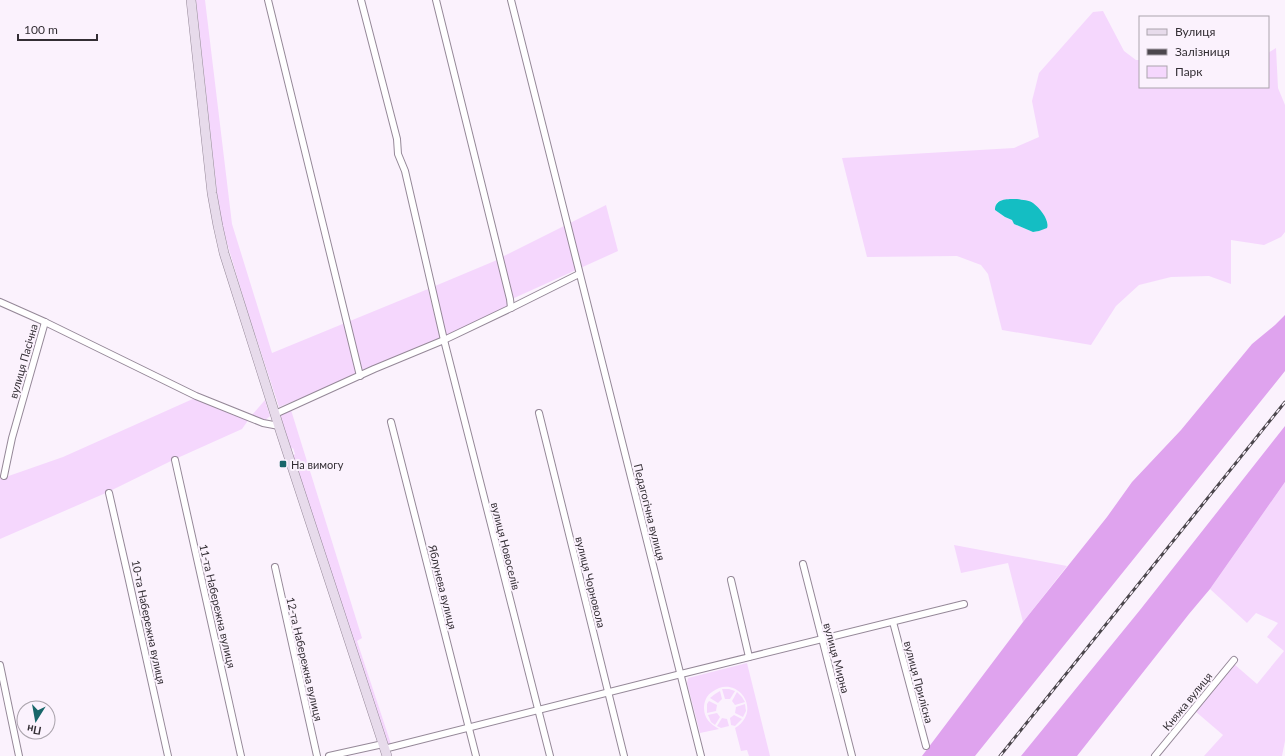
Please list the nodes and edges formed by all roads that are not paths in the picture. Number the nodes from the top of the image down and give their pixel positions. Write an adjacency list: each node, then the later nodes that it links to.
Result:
1 (191, 0): 13 (street)
2 (268, 0): 11 (street)
3 (361, 0): 10 (street, вулиця Новоселів)
4 (436, 0): 8 (street)
5 (511, 0): 6 (street, Педагогічна вулиця)
6 (579, 274): 8 (street); 28 (street, Педагогічна вулиця)
7 (0, 302): 9 (street)
8 (510, 308): 10 (street)
9 (45, 322): 15 (street); 17 (street, вулиця Пасічна)
10 (444, 340): 11 (street); 30 (street, вулиця Новоселів)
11 (360, 376): 13 (street)
12 (539, 413): 29 (street, вулиця Чорновола)
13 (275, 414): 15 (street)
14 (391, 422): 31 (street, Яблунева вулиця)
15 (279, 426): 33 (street)
16 (175, 460): 36 (street, 11-та Набережна вулиця)
17 (4, 476)
18 (108, 493): 35 (street, 10-та Набережна вулиця)
19 (803, 564): 24 (street, вулиця Мирна)
20 (275, 567): 37 (street, 12-та Набережна вулиця)
21 (731, 580): 25 (street)
22 (964, 604): 23 (street)
23 (893, 622): 24 (street); 32 (street, вулиця Прилісна)
24 (822, 640): 25 (street); 43 (street, вулиця Мирна)
25 (749, 657): 28 (street)
26 (1234, 660): 44 (street, Княжа вулиця)
27 (0, 665): 34 (street)
28 (680, 674): 29 (street); 42 (street, Педагогічна вулиця)
29 (608, 692): 30 (street); 41 (street, вулиця Чорновола)
30 (539, 710): 31 (street); 40 (street, вулиця Новоселів)
31 (469, 728): 33 (street); 39 (street, Яблунева вулиця)
32 (926, 746)
33 (384, 750): 38 (street)
34 (19, 756)
35 (168, 756)
36 (241, 756)
37 (317, 756)
38 (329, 756)
39 (476, 756)
40 (550, 756)
41 (624, 756)
42 (701, 756)
43 (852, 756)
44 (1155, 756)

